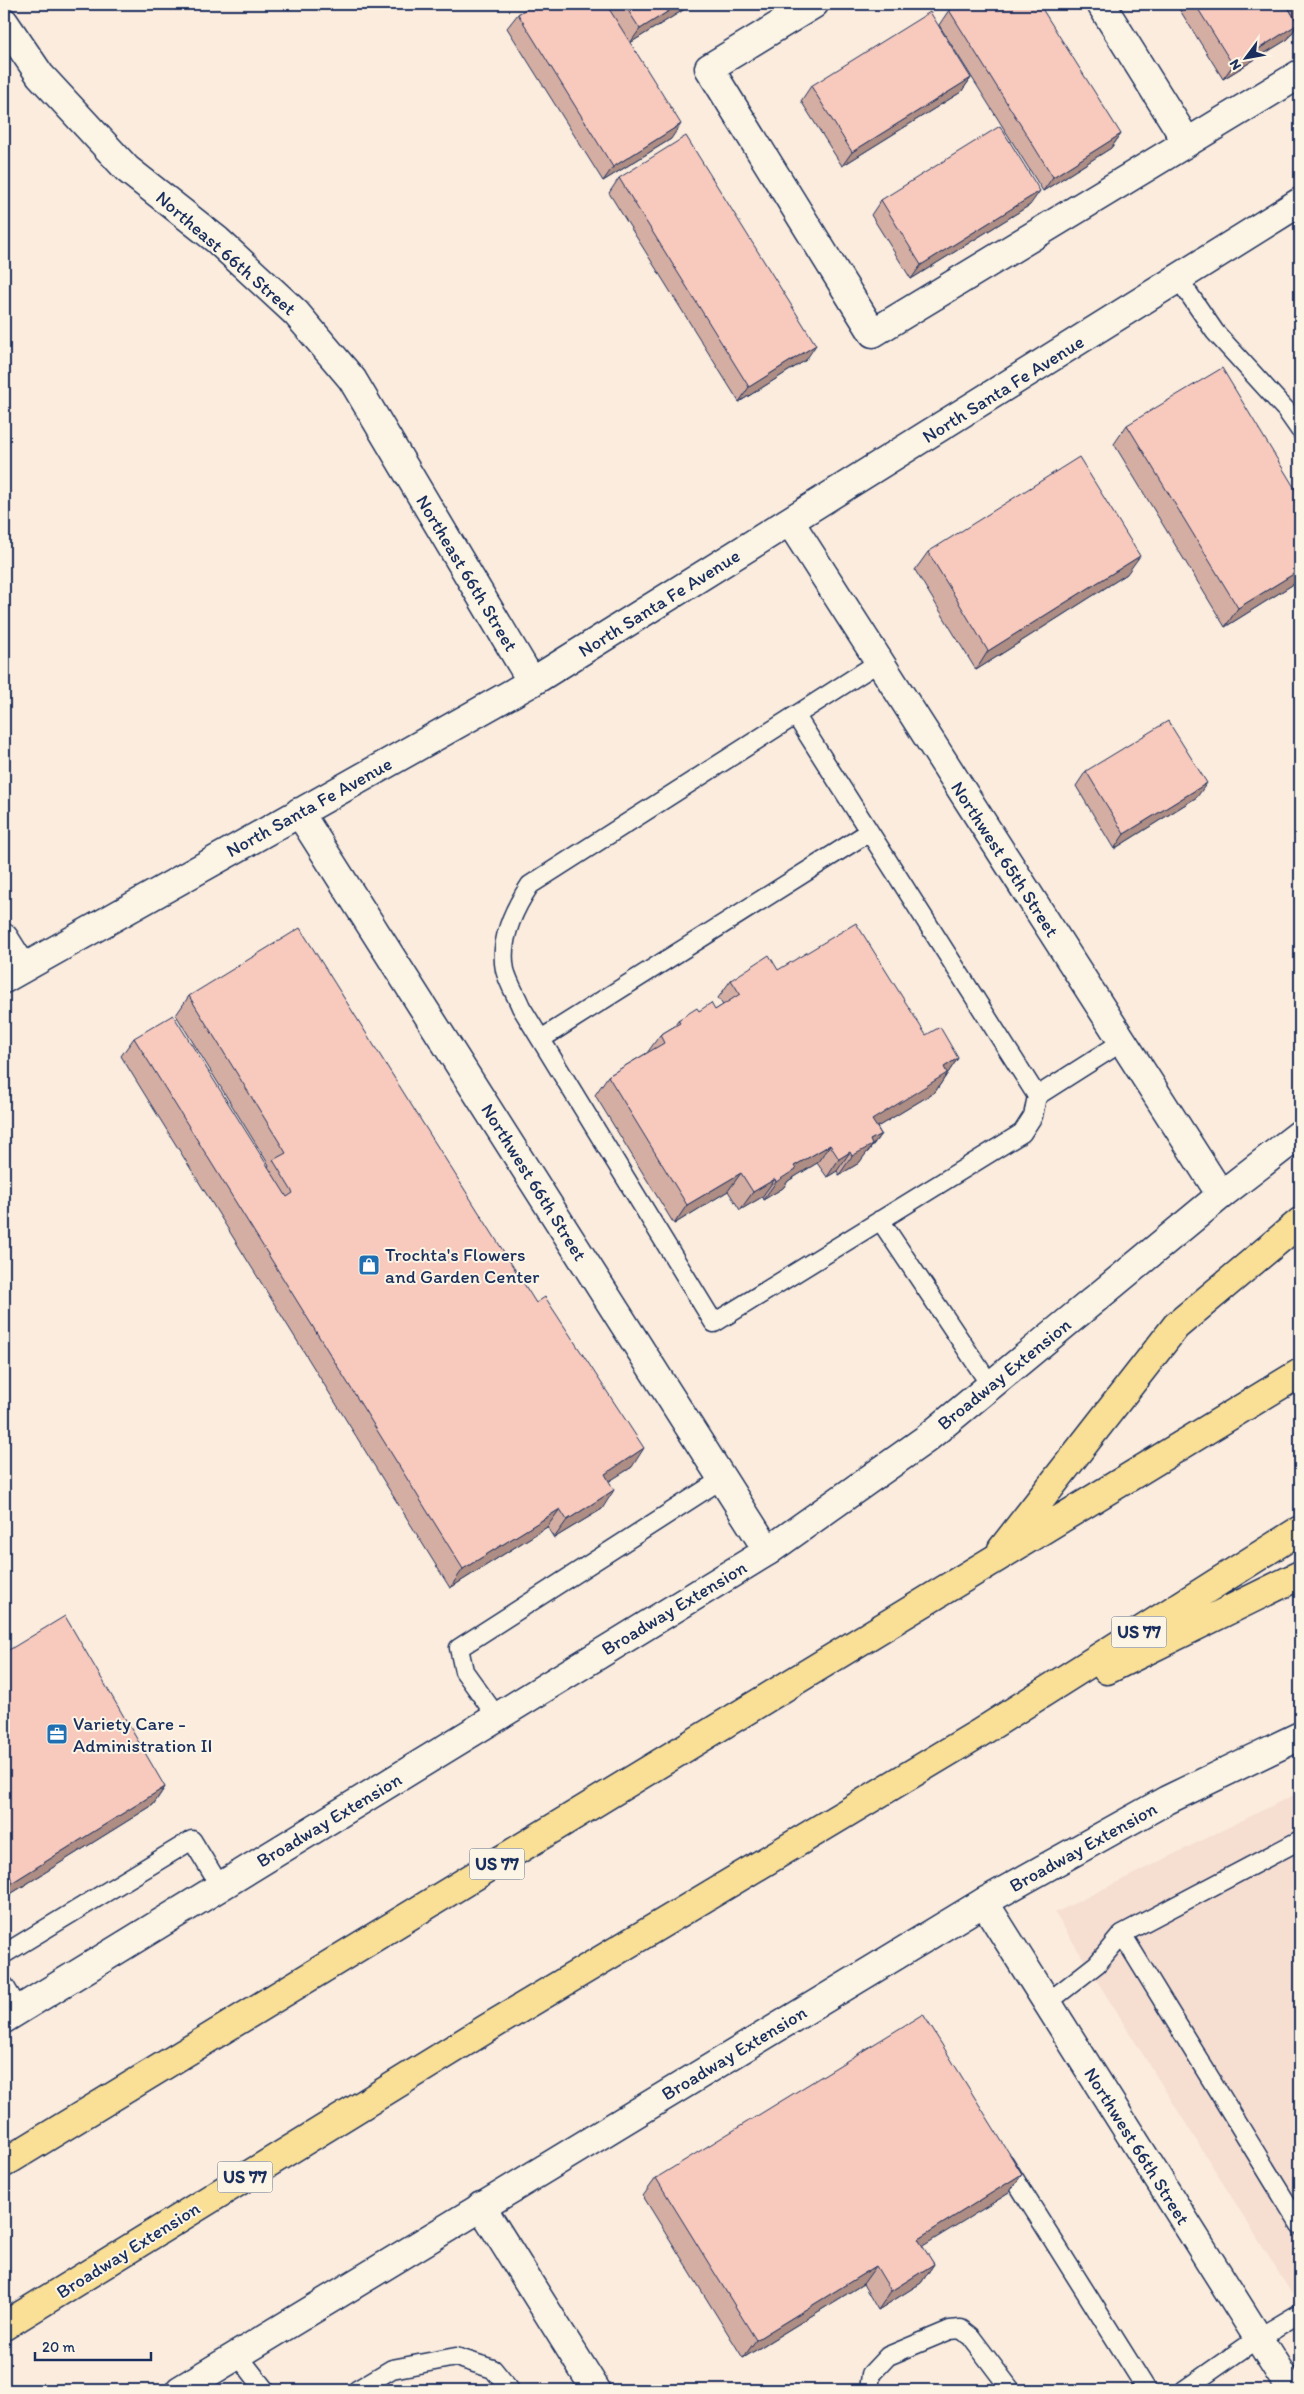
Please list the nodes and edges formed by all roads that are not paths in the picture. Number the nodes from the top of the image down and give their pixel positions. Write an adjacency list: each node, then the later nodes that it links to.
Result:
1 (814, 4): 5 (street)
2 (1101, 4): 5 (street)
3 (4, 22): 11 (street, Northeast 66th Street)
4 (1300, 74): 5 (street)
5 (1187, 142)
6 (1296, 213): 7 (street, North Santa Fe Avenue)
7 (1178, 278): 8 (lane); 9 (street, North Santa Fe Avenue)
8 (1300, 430)
9 (790, 522): 10 (street, Northwest 65th Street); 11 (street, North Santa Fe Avenue)
10 (879, 662): 12 (lane); 18 (street, Northwest 65th Street)
11 (532, 682): 13 (street, North Santa Fe Avenue)
12 (796, 716): 14 (lane); 17 (lane)
13 (299, 812): 16 (street, North Santa Fe Avenue); 26 (street, Northwest 66th Street)
14 (869, 832): 17 (lane); 19 (lane)
15 (4, 938): 16 (street)
16 (13, 973)
17 (541, 1040): 22 (lane)
18 (1122, 1042): 19 (lane); 21 (street, Northwest 65th Street)
19 (1037, 1096): 22 (lane)
20 (1300, 1134): 21 (street, Broadway Extension)
21 (1222, 1196): 25 (street, Broadway Extension)
22 (880, 1220): 25 (lane)
23 (1300, 1222): 29 (highway)
24 (1300, 1373): 29 (highway, US 77)
25 (991, 1386): 28 (street, Broadway Extension)
26 (722, 1479): 28 (street, Northwest 66th Street); 31 (lane)
27 (1300, 1530): 32 (highway, Broadway Extension / US 77)
28 (768, 1551): 31 (street, Broadway Extension)
29 (990, 1564): 43 (highway, US 77)
30 (1300, 1575): 32 (highway)
31 (498, 1717): 35 (street, Broadway Extension)
32 (978, 1734): 47 (highway, Broadway Extension / US 77)
33 (1300, 1736): 36 (street, Broadway Extension)
34 (1300, 1840): 37 (lane)
35 (220, 1886): 38 (lane); 41 (street, Broadway Extension)
36 (984, 1902): 40 (street, Northwest 66th Street); 44 (street, Broadway Extension)
37 (1122, 1934): 40 (lane); 45 (lane)
38 (4, 1954)
39 (4, 1985): 41 (lane)
40 (1047, 2003): 48 (street, Northwest 66th Street)
41 (11, 2014)
42 (997, 2149): 57 (lane)
43 (4, 2164)
44 (481, 2206): 49 (street, Broadway Extension); 54 (street)
45 (1300, 2225)
46 (1300, 2314): 48 (lane)
47 (4, 2326)
48 (1258, 2338): 58 (lane); 59 (street, Northwest 66th Street)
49 (238, 2354): 50 (street, Broadway Extension); 51 (lane)
50 (180, 2390)
51 (265, 2390)
52 (357, 2390): 53 (lane)
53 (510, 2390)
54 (596, 2390)
55 (869, 2390): 56 (lane)
56 (1011, 2390)
57 (1147, 2390)
58 (1184, 2390)
59 (1291, 2390)

